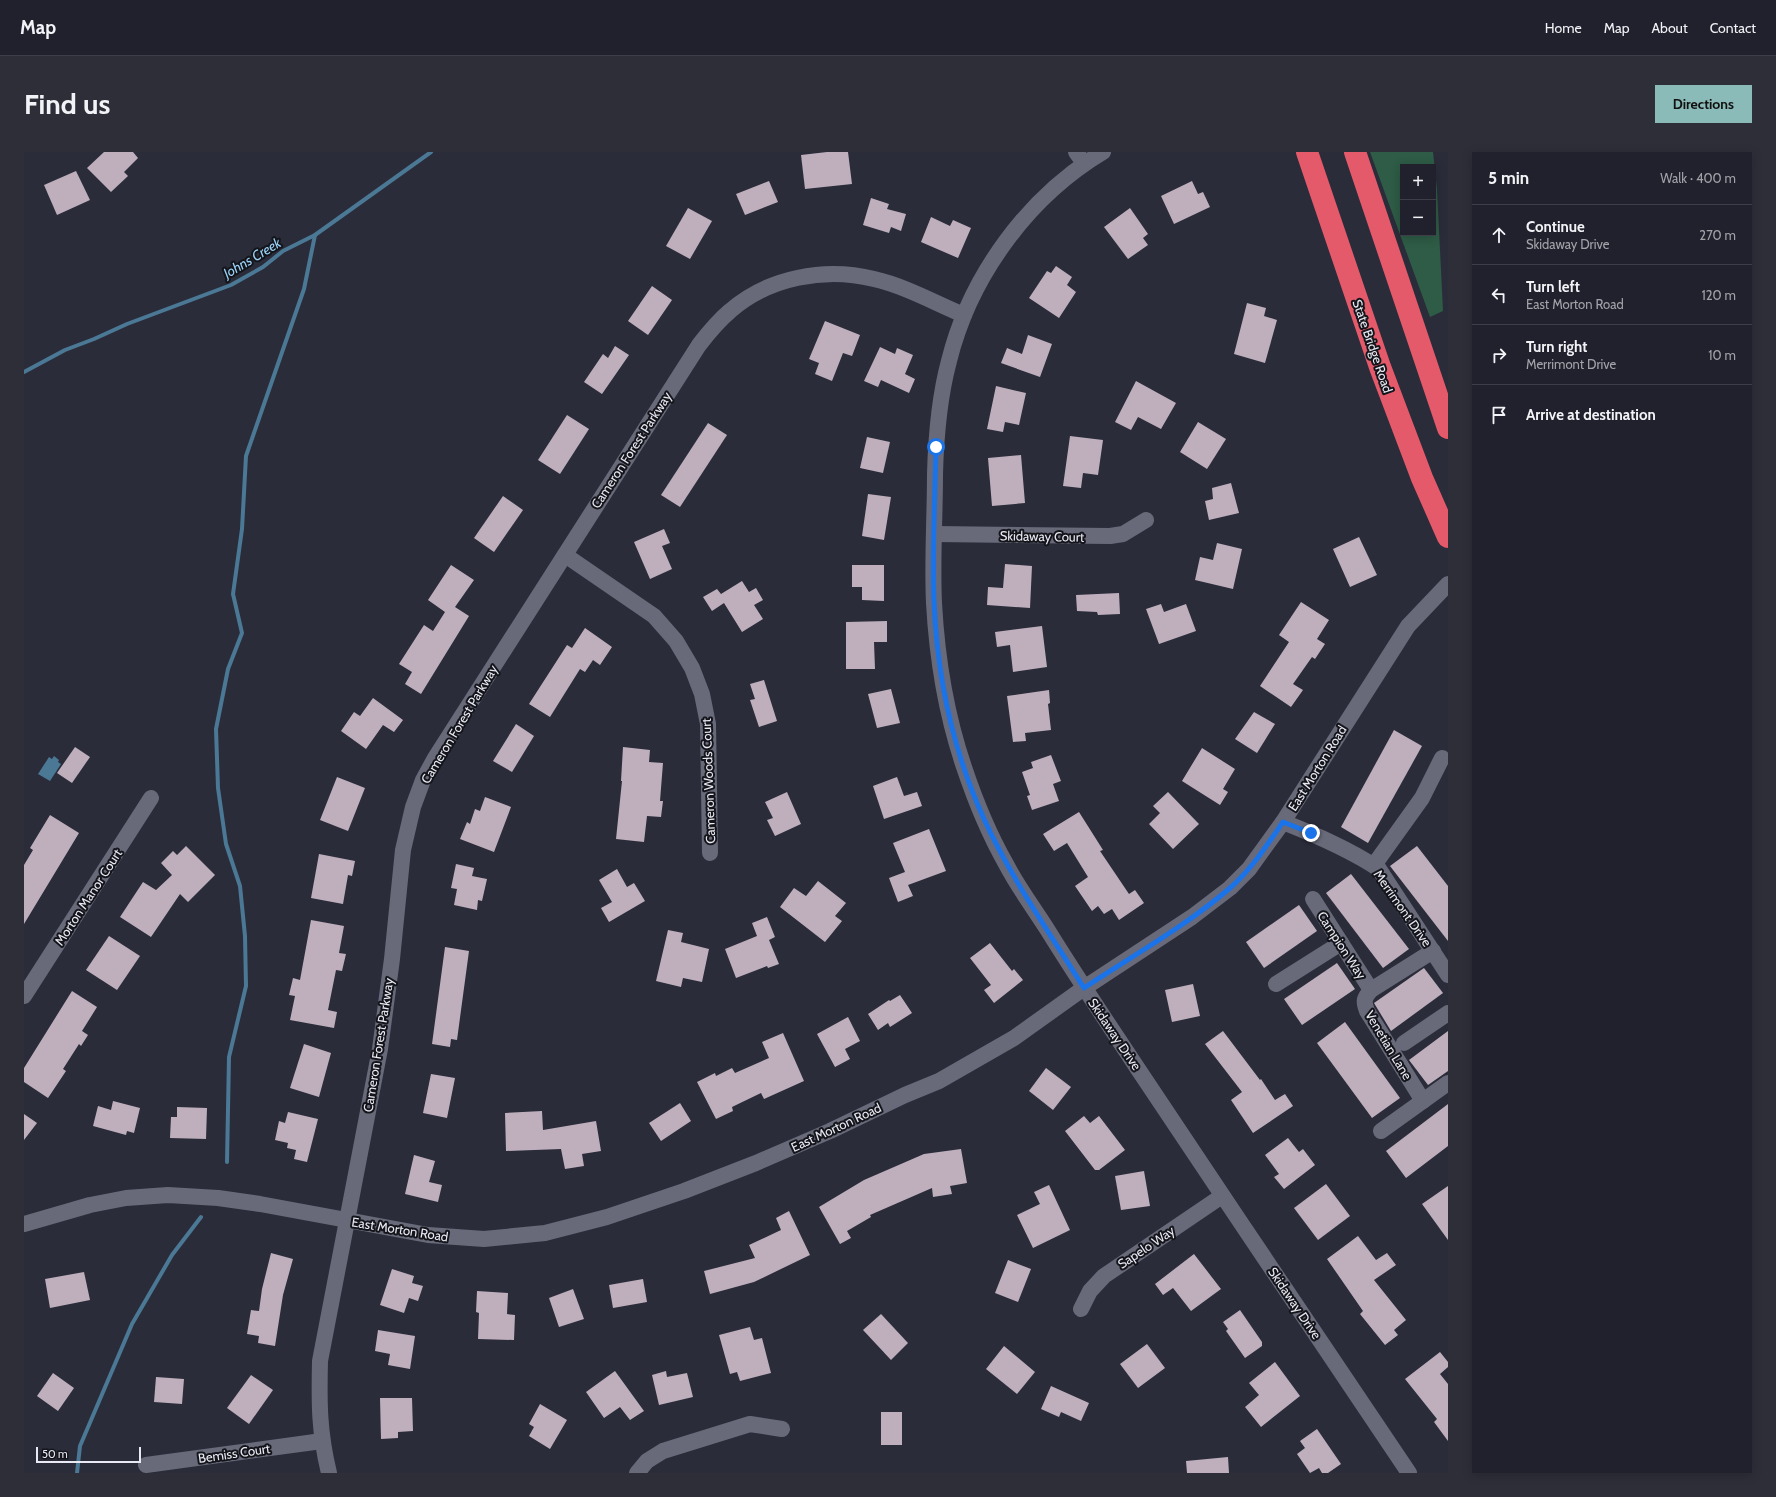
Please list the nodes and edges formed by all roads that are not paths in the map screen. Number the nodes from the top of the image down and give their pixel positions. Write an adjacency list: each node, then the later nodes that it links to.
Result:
1 (1103, 152): 4 (street, Skidaway Drive)
2 (1307, 152): 9 (highway, State Bridge Road)
3 (1355, 152): 6 (highway)
4 (1080, 158): 5 (street, Skidaway Drive)
5 (964, 315): 8 (street, Skidaway Drive); 10 (street, Cameron Forest Parkway)
6 (1448, 428)
7 (1146, 520): 8 (street, Skidaway Court)
8 (934, 534): 22 (street, Skidaway Drive)
9 (1448, 537)
10 (565, 555): 15 (street, Cameron Woods Court); 31 (street, Cameron Forest Parkway)
11 (1448, 584): 14 (street, East Morton Road)
12 (1442, 758): 16 (street)
13 (151, 798): 24 (street, Morton Manor Court)
14 (1283, 822): 16 (street, Merrimont Drive); 22 (street, East Morton Road)
15 (710, 853)
16 (1374, 865): 19 (street, Merrimont Drive)
17 (1313, 899): 18 (street, Campion Way)
18 (1341, 944): 21 (street); 23 (street, Campion Way)
19 (1433, 951): 20 (street, Merrimont Drive); 23 (street, Venetian Lane)
20 (1448, 975)
21 (1276, 984)
22 (1084, 988): 30 (street, Skidaway Drive); 31 (street, East Morton Road)
23 (1371, 990): 28 (street, Venetian Lane)
24 (24, 996)
25 (1448, 1013): 26 (street)
26 (1404, 1042)
27 (1448, 1083): 28 (street)
28 (1423, 1101): 29 (street)
29 (1381, 1131)
30 (1222, 1196): 33 (street, Sapelo Way); 39 (street, Skidaway Drive)
31 (347, 1221): 32 (street, East Morton Road); 35 (street, Cameron Forest Parkway)
32 (24, 1224)
33 (1081, 1310)
34 (782, 1430): 38 (street)
35 (322, 1441): 36 (street, Bemiss Court); 37 (street, Cameron Forest Parkway)
36 (146, 1465)
37 (329, 1473)
38 (637, 1473)
39 (1409, 1473)

